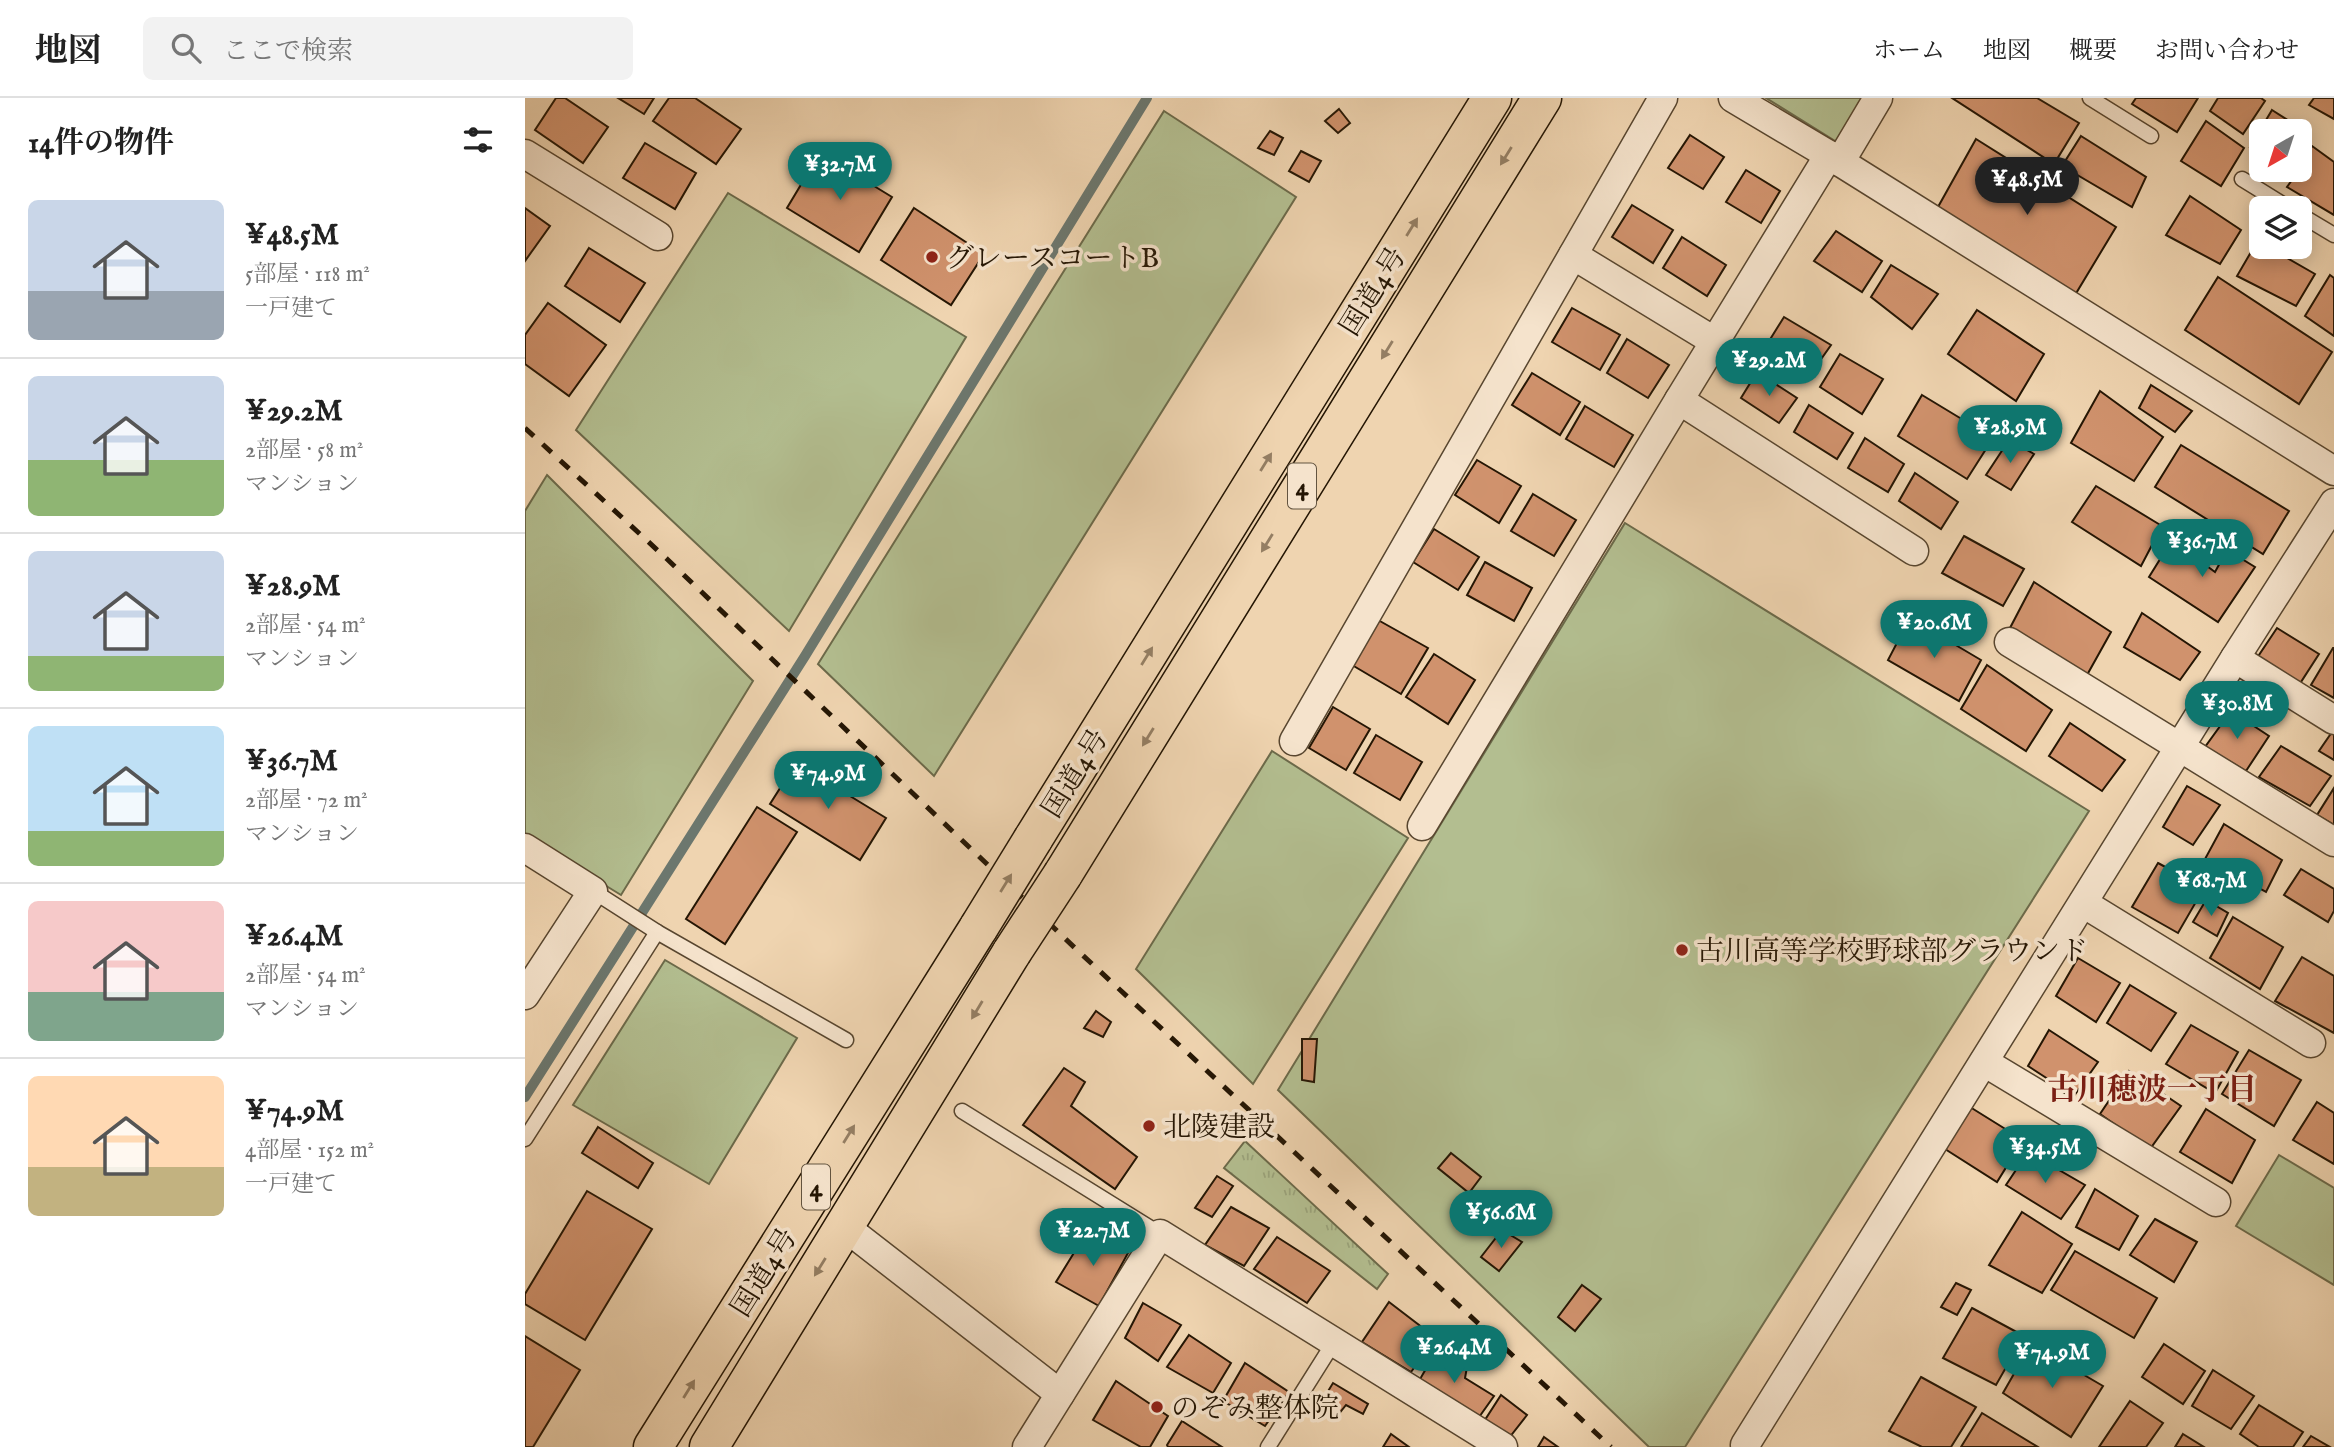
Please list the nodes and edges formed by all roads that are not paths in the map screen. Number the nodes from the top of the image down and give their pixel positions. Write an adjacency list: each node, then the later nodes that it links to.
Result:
1 (1492, 98): 44 (highway, 国道4号 / 4, one-way to 1, bridge)
2 (1542, 98): 39 (highway, 国道4号 / 4, one-way to 39, bridge)
3 (1663, 98): 15 (street)
4 (1733, 98): 9 (street)
5 (1878, 98): 9 (street)
6 (2090, 98): 7 (lane)
7 (2151, 136)
8 (525, 154): 14 (street)
9 (1835, 158): 16 (street); 18 (street)
10 (2242, 179): 11 (lane)
11 (2270, 196)
12 (2312, 222): 13 (lane)
13 (2334, 235)
14 (657, 236)
15 (1573, 255): 16 (street); 24 (street)
16 (1714, 341): 17 (street)
17 (1678, 400): 20 (street); 26 (street)
18 (2334, 471)
19 (2334, 503): 22 (street)
20 (1914, 551)
21 (2009, 642): 25 (street)
22 (2235, 658): 23 (street); 25 (street)
23 (2334, 720)
24 (1294, 741)
25 (2179, 748): 27 (street); 30 (street)
26 (1422, 826)
27 (2334, 842)
28 (525, 848): 29 (street)
29 (604, 899): 31 (lane); 32 (street)
30 (2083, 902): 34 (street); 35 (street)
31 (652, 929): 33 (lane); 37 (lane)
32 (525, 995)
33 (846, 1041)
34 (2311, 1043)
35 (1984, 1062): 38 (street); 43 (street)
36 (962, 1111): 40 (lane)
37 (525, 1139)
38 (2217, 1202)
39 (845, 1227): 42 (street); 45 (highway, 国道4号 / 4, one-way to 45)
40 (1160, 1234): 41 (street); 42 (street)
41 (1334, 1342): 47 (lane); 48 (street)
42 (1060, 1394): 46 (street)
43 (1745, 1445)
44 (653, 1447)
45 (709, 1447)
46 (1027, 1447)
47 (1268, 1447)
48 (1503, 1447)

